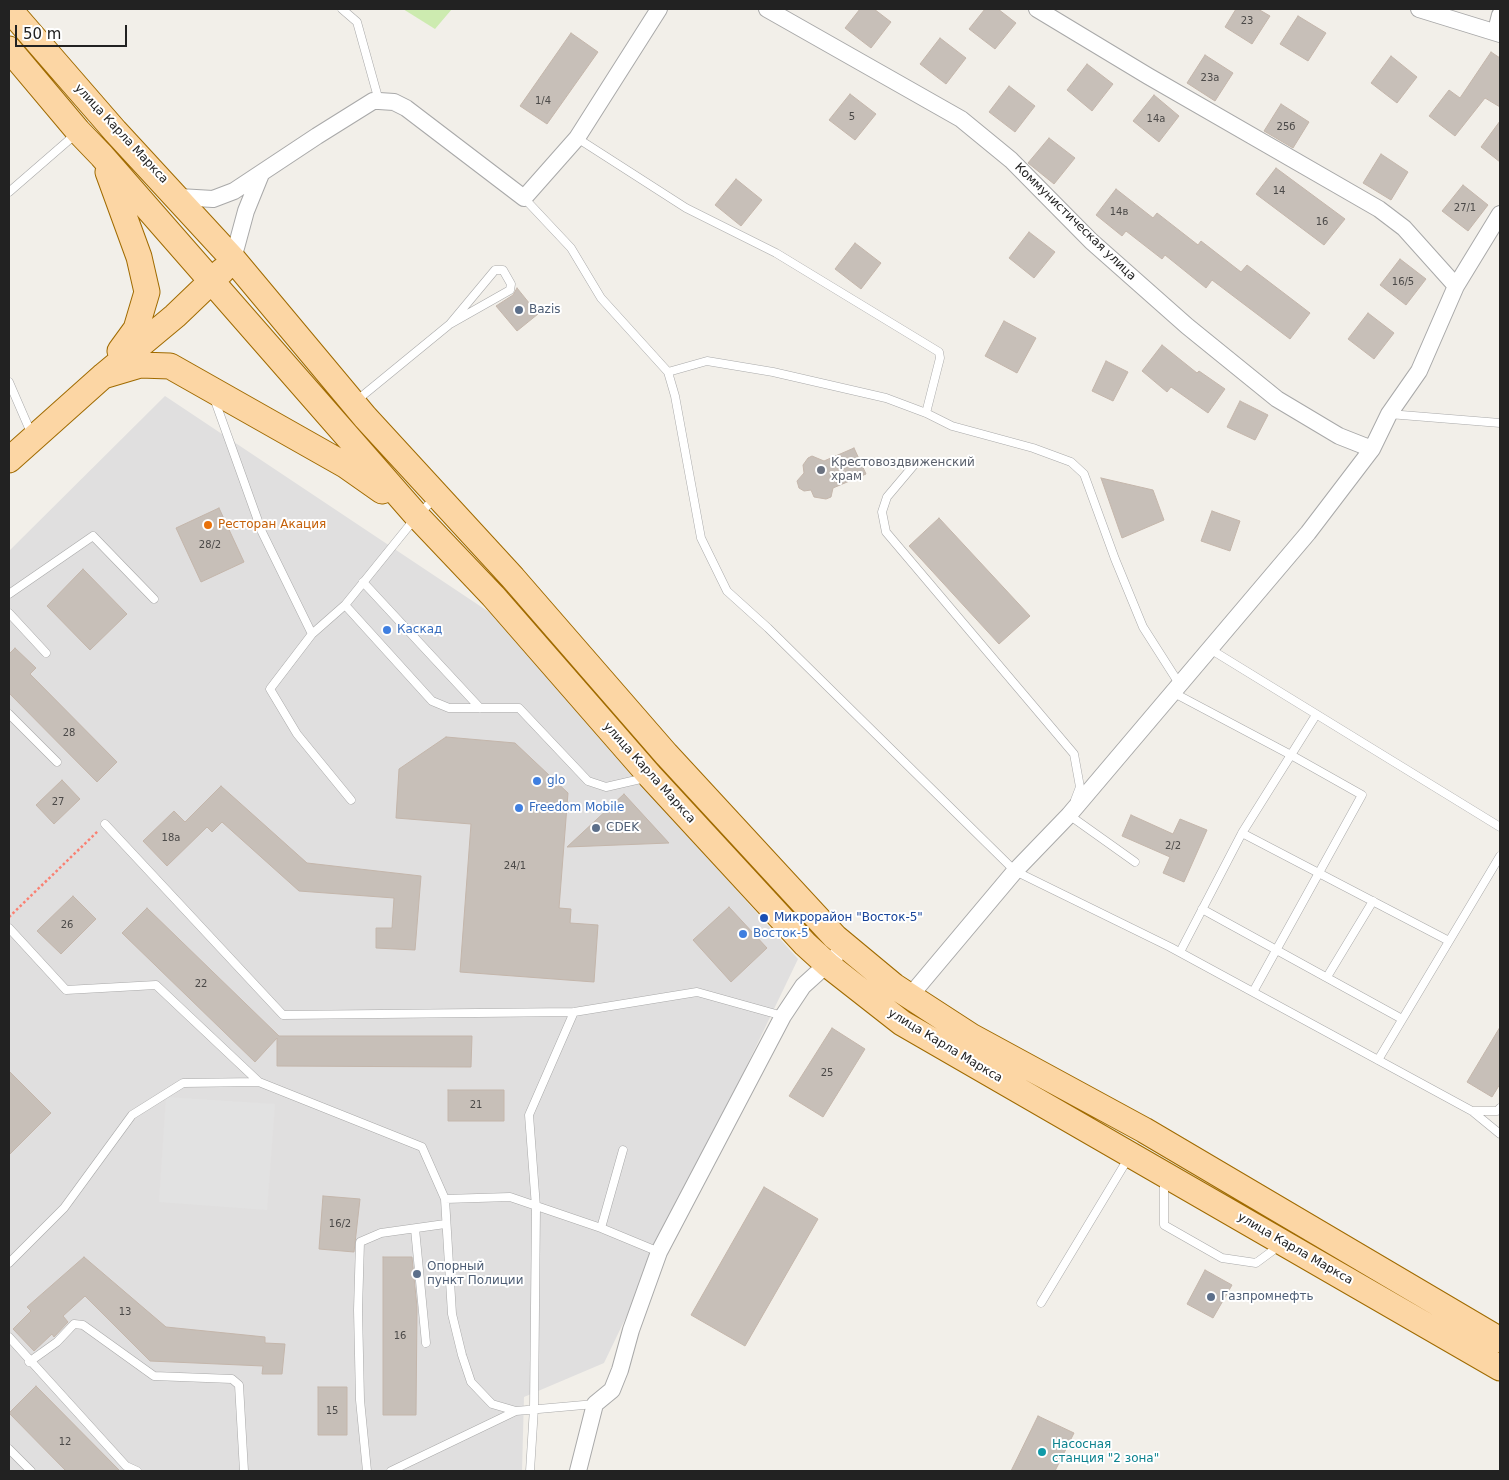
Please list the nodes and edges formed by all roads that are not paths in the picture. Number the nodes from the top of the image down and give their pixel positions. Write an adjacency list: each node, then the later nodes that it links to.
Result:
1 (342, 9): 9 (lane)
2 (659, 9): 11 (street)
3 (767, 9): 31 (street, Коммунистическая улица)
4 (1037, 9): 20 (street)
5 (1419, 9): 7 (street)
6 (9, 10): 15 (main road, улица Карла Маркса)
7 (1499, 27)
8 (9, 48): 10 (main road)
9 (379, 101): 13 (street); 16 (street)
10 (78, 131): 12 (main road); 14 (lane)
11 (577, 138): 16 (street); 27 (lane)
12 (102, 156): 19 (main road); 23 (main road)
13 (261, 174): 15 (street); 18 (street)
14 (9, 192)
15 (178, 197): 18 (main road, улица Карла Маркса)
16 (524, 198): 22 (lane)
17 (1500, 214): 20 (street)
18 (233, 258): 19 (main road); 26 (main road, улица Карла Маркса)
19 (211, 283): 23 (main road); 35 (main road)
20 (1456, 286): 28 (street)
21 (450, 324): 21 (lane); 26 (lane)
22 (668, 372): 27 (lane); 58 (lane)
23 (103, 376): 25 (main road); 30 (main road)
24 (9, 382): 30 (lane)
25 (211, 389): 35 (main road); 41 (lane)
26 (355, 402): 34 (main road, улица Карла Маркса)
27 (926, 413): 44 (lane)
28 (1389, 414): 29 (lane); 31 (street)
29 (1500, 423)
30 (34, 439): 32 (main road)
31 (1372, 449): 42 (street)
32 (9, 460)
33 (914, 465): 52 (lane)
34 (437, 496): 35 (lane); 64 (main road, улица Карла Маркса)
35 (416, 516): 36 (lane); 50 (main road, улица Карла Маркса)
36 (363, 582): 39 (lane); 45 (lane)
37 (9, 594): 38 (lane)
38 (154, 600)
39 (345, 605): 41 (lane); 45 (lane)
40 (9, 614): 43 (lane)
41 (312, 634): 51 (lane)
42 (1210, 649): 44 (street); 47 (lane)
43 (46, 653)
44 (1177, 689): 48 (lane); 52 (street)
45 (480, 708): 50 (lane)
46 (9, 714): 49 (lane)
47 (1316, 714): 48 (lane); 54 (lane)
48 (1291, 755): 55 (lane); 59 (lane)
49 (57, 762)
50 (650, 776): 67 (main road, улица Карла Маркса)
51 (351, 800)
52 (1069, 815): 57 (lane); 58 (street)
53 (105, 824): 71 (lane)
54 (1500, 827)
55 (1242, 833): 59 (lane); 61 (lane)
56 (1500, 856): 63 (lane)
57 (1135, 862)
58 (1015, 871): 66 (lane); 70 (street)
59 (1320, 873): 60 (lane); 65 (lane)
60 (1372, 901): 63 (lane); 68 (lane)
61 (1202, 909): 65 (lane); 66 (lane)
62 (9, 928): 75 (lane)
63 (1449, 941): 73 (lane)
64 (844, 945): 67 (street); 70 (main road, улица Карла Маркса)
65 (1277, 949): 68 (lane); 69 (lane)
66 (1180, 952): 69 (lane)
67 (828, 965): 72 (street); 80 (main road, улица Карла Маркса)
68 (1326, 977): 73 (lane)
69 (1253, 992): 74 (lane)
70 (910, 996): 92 (main road, улица Карла Маркса)
71 (574, 1012): 72 (lane); 83 (lane)
72 (783, 1016): 88 (street)
73 (1402, 1018): 74 (lane)
74 (1378, 1060): 77 (lane)
75 (259, 1082): 82 (lane); 89 (lane)
76 (1500, 1108): 77 (lane)
77 (1472, 1111): 78 (lane)
78 (1500, 1134)
79 (623, 1150): 85 (lane)
80 (1130, 1155): 81 (main road, улица Карла Маркса); 90 (lane)
81 (1164, 1174): 87 (main road, улица Карла Маркса); 87 (lane)
82 (445, 1199): 83 (lane); 84 (lane)
83 (536, 1207): 85 (lane); 99 (lane)
84 (445, 1224): 86 (lane); 100 (lane)
85 (601, 1228): 88 (lane)
86 (415, 1229): 93 (lane); 105 (lane)
87 (1284, 1242): 97 (main road, улица Карла Маркса)
88 (659, 1252): 98 (street)
89 (9, 1263)
90 (1041, 1303)
91 (9, 1337): 94 (lane)
92 (1500, 1339): 97 (street)
93 (426, 1343)
94 (16, 1346): 95 (lane); 96 (lane)
95 (9, 1352)
96 (29, 1362): 103 (lane); 104 (lane)
97 (1495, 1364)
98 (595, 1404): 99 (lane); 108 (street)
99 (534, 1408): 100 (lane); 107 (lane)
100 (516, 1411): 106 (lane)
101 (9, 1449): 102 (lane)
102 (31, 1471)
103 (137, 1471)
104 (244, 1471)
105 (367, 1471)
106 (390, 1471)
107 (530, 1471)
108 (578, 1471)

